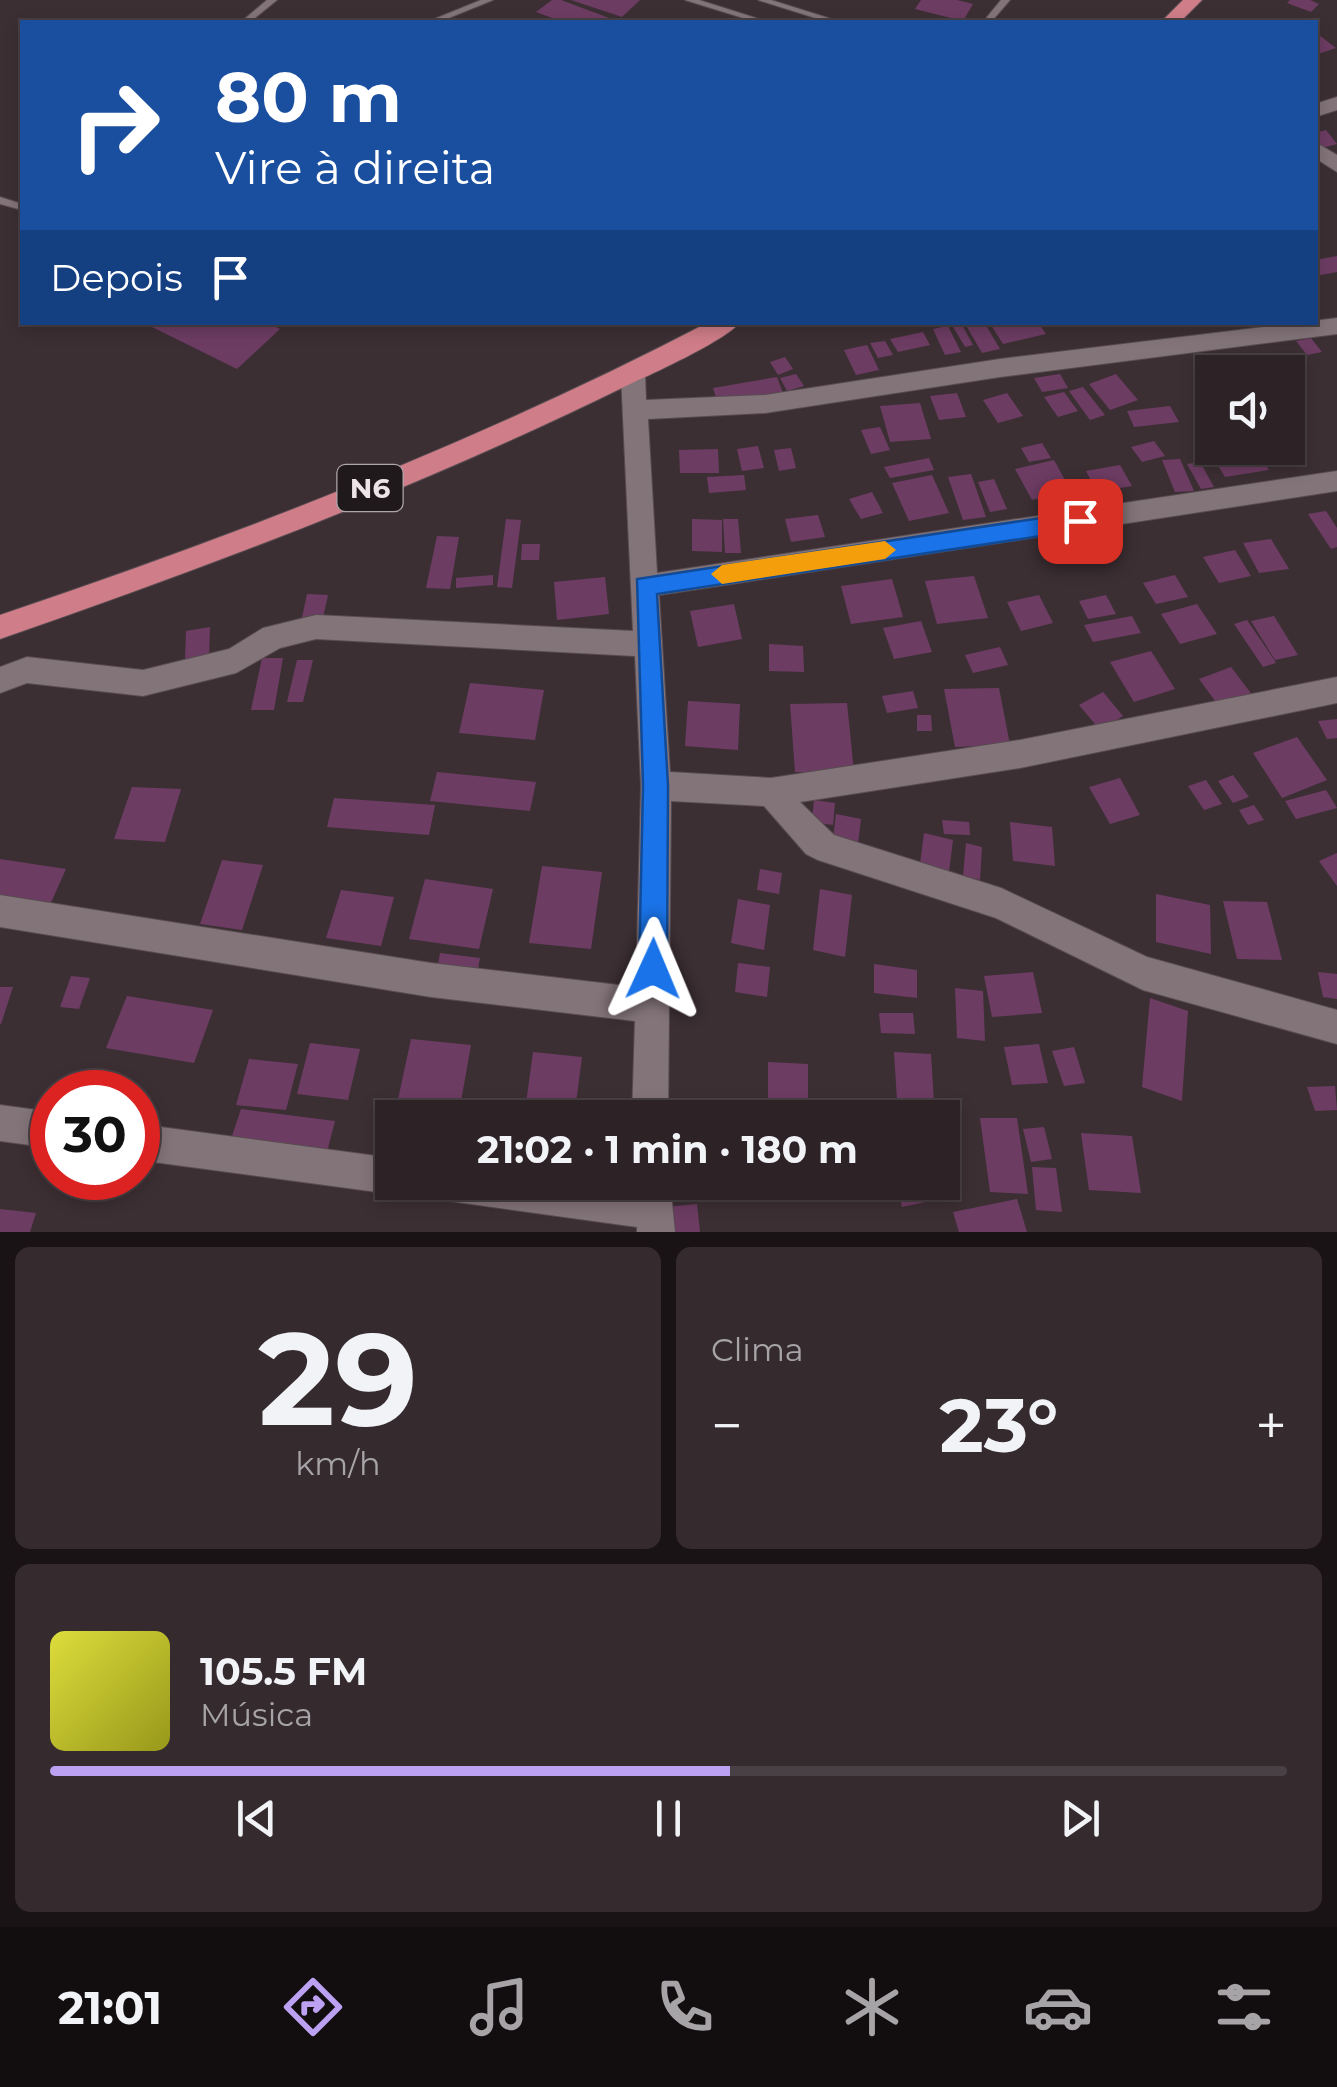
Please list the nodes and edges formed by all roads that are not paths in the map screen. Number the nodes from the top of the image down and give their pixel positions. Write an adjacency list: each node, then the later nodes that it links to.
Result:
1 (273, 0): 7 (lane)
2 (489, 0): 8 (lane)
3 (689, 0): 9 (lane)
4 (762, 0): 10 (lane)
5 (1006, 0): 11 (lane)
6 (1193, 0): 12 (highway)
7 (248, 20)
8 (437, 20)
9 (757, 20)
10 (829, 20)
11 (989, 20)
12 (1172, 20)
13 (724, 325): 15 (highway, N6)
14 (1337, 326): 16 (street)
15 (633, 375): 16 (street); 19 (highway, N6)
16 (635, 410): 18 (street)
17 (1337, 482): 18 (street)
18 (645, 586): 20 (street)
19 (0, 627)
20 (648, 644): 21 (street); 23 (street)
21 (0, 680)
22 (1337, 690): 24 (street)
23 (656, 786): 24 (street); 26 (street)
24 (771, 792): 27 (street)
25 (0, 911): 26 (street)
26 (652, 1006): 28 (street)
27 (1337, 1027)
28 (650, 1100)
29 (0, 1123): 30 (street)
30 (30, 1127)
31 (160, 1145): 32 (street)
32 (375, 1174)
33 (589, 1200): 34 (street)
34 (654, 1208)

